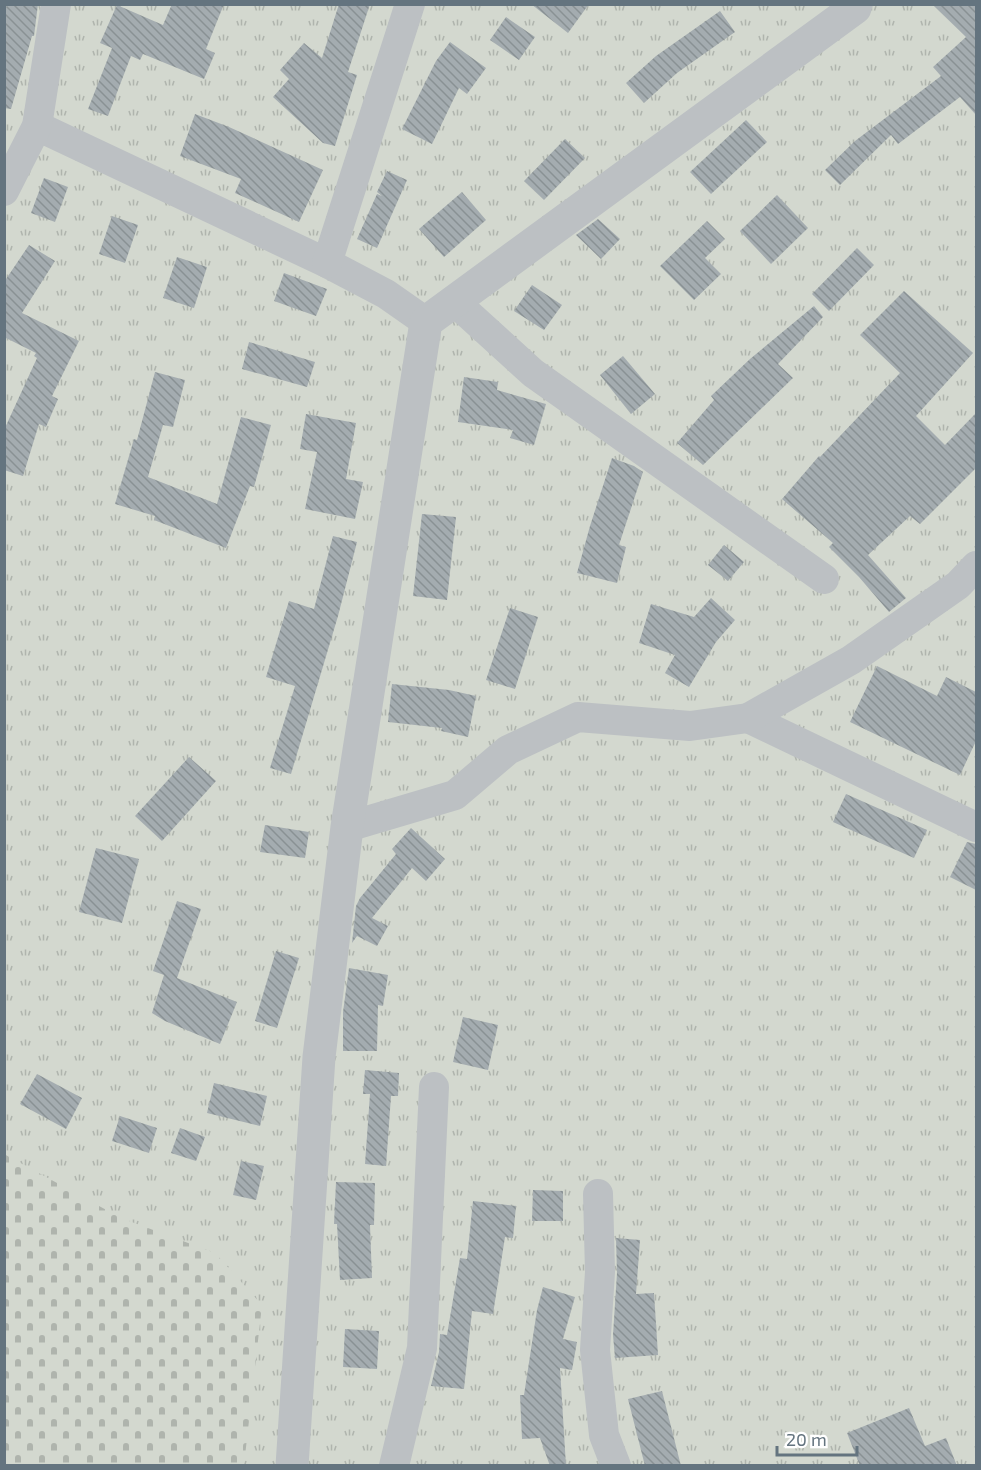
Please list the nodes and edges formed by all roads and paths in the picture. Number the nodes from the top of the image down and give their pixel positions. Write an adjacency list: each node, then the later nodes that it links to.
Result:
1 (56, 4): 4 (street)
2 (410, 4): 6 (street)
3 (856, 4): 7 (street)
4 (37, 126): 5 (street); 6 (street)
5 (4, 191)
6 (327, 263): 8 (street)
7 (455, 302): 8 (street); 9 (street)
8 (426, 322): 12 (street)
9 (825, 579)
10 (970, 584): 11 (street)
11 (748, 718): 12 (street); 13 (street)
12 (346, 827): 16 (street)
13 (976, 827)
14 (434, 1087): 17 (street)
15 (598, 1194): 18 (street)
16 (292, 1466)
17 (394, 1466)
18 (616, 1466)

